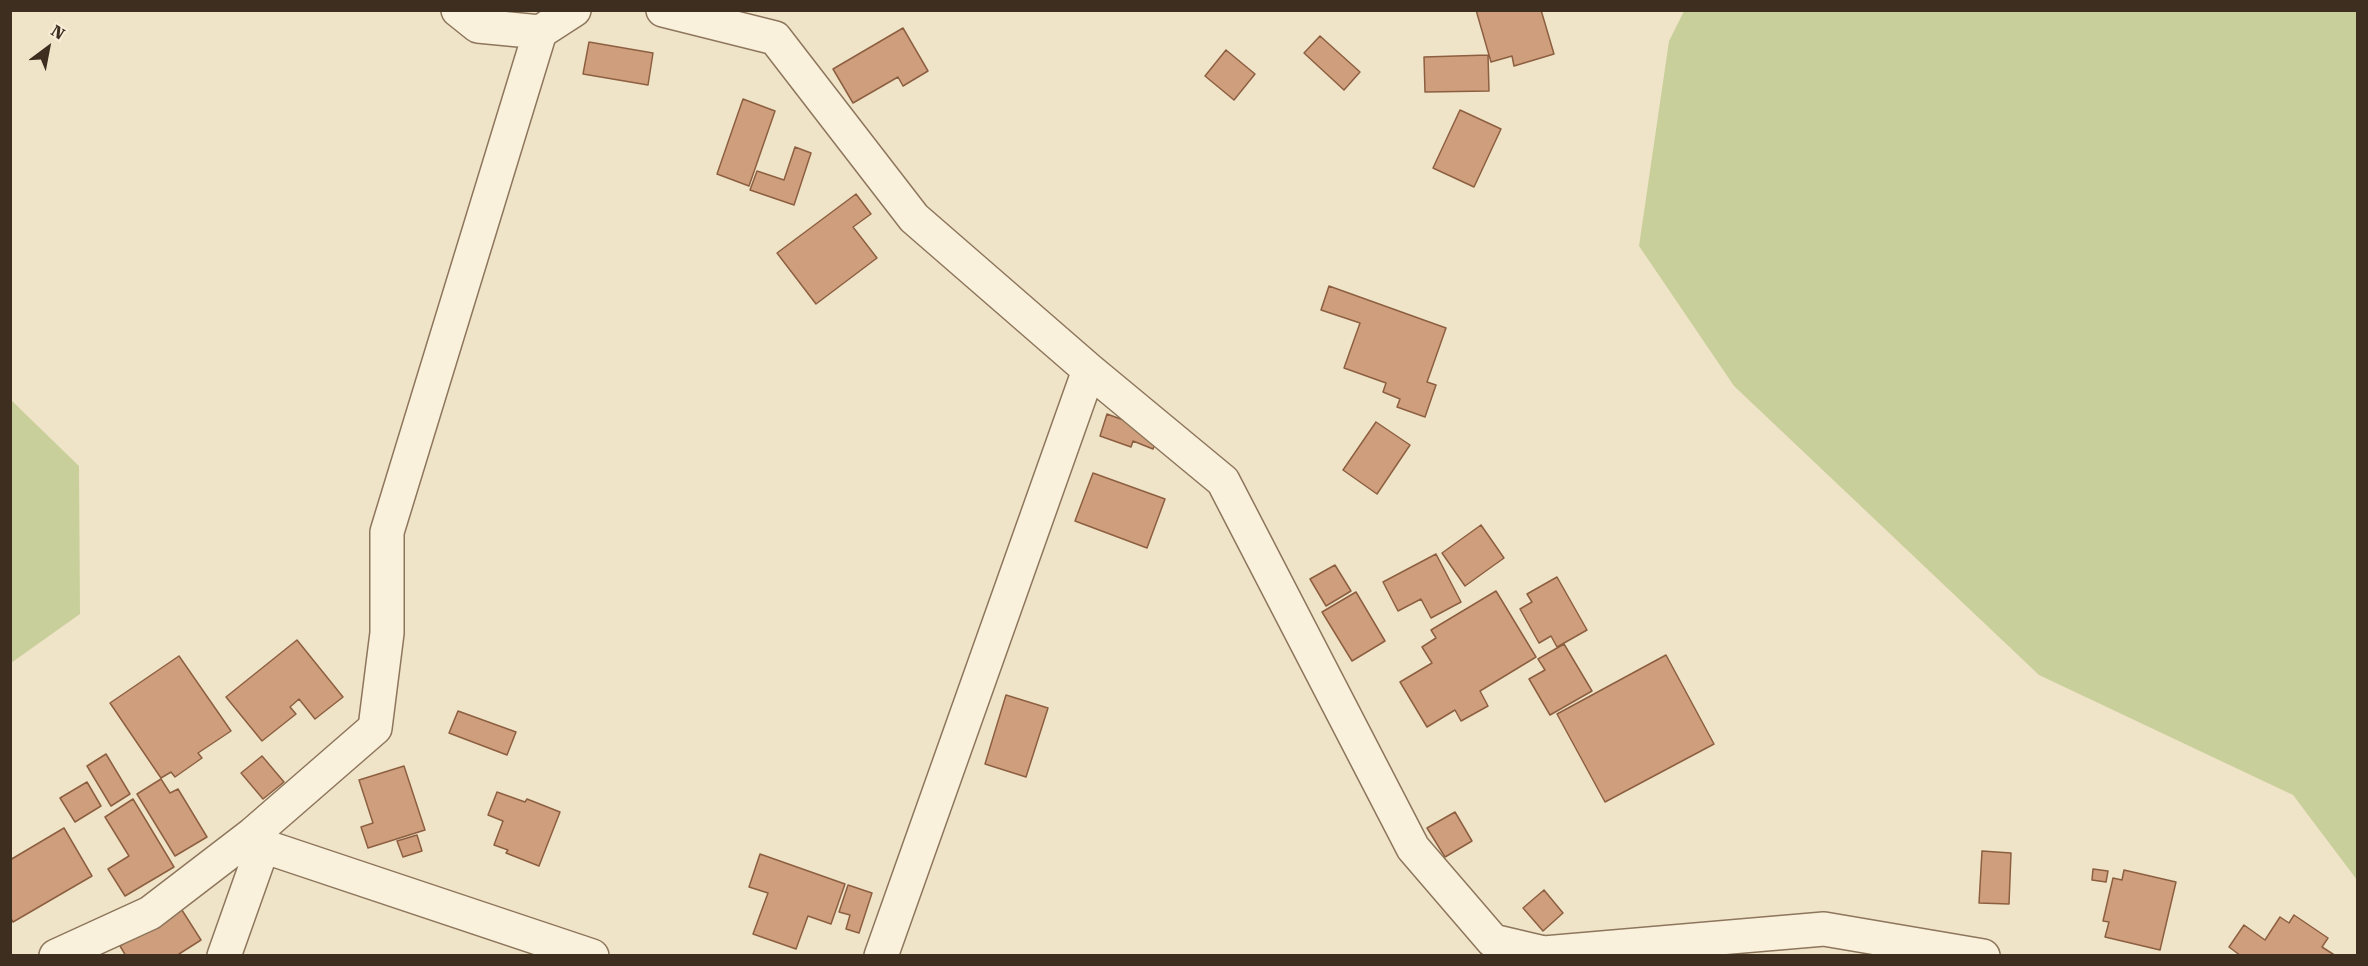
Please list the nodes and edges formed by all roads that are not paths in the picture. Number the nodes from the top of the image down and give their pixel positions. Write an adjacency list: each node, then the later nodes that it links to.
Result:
1 (458, 10): 4 (street)
2 (574, 10): 4 (street)
3 (663, 10): 5 (street)
4 (540, 32): 6 (street)
5 (1089, 369): 10 (street); 11 (street)
6 (258, 840): 7 (street); 8 (street); 9 (street)
7 (56, 956)
8 (224, 956)
9 (592, 956)
10 (881, 956)
11 (1983, 956)

